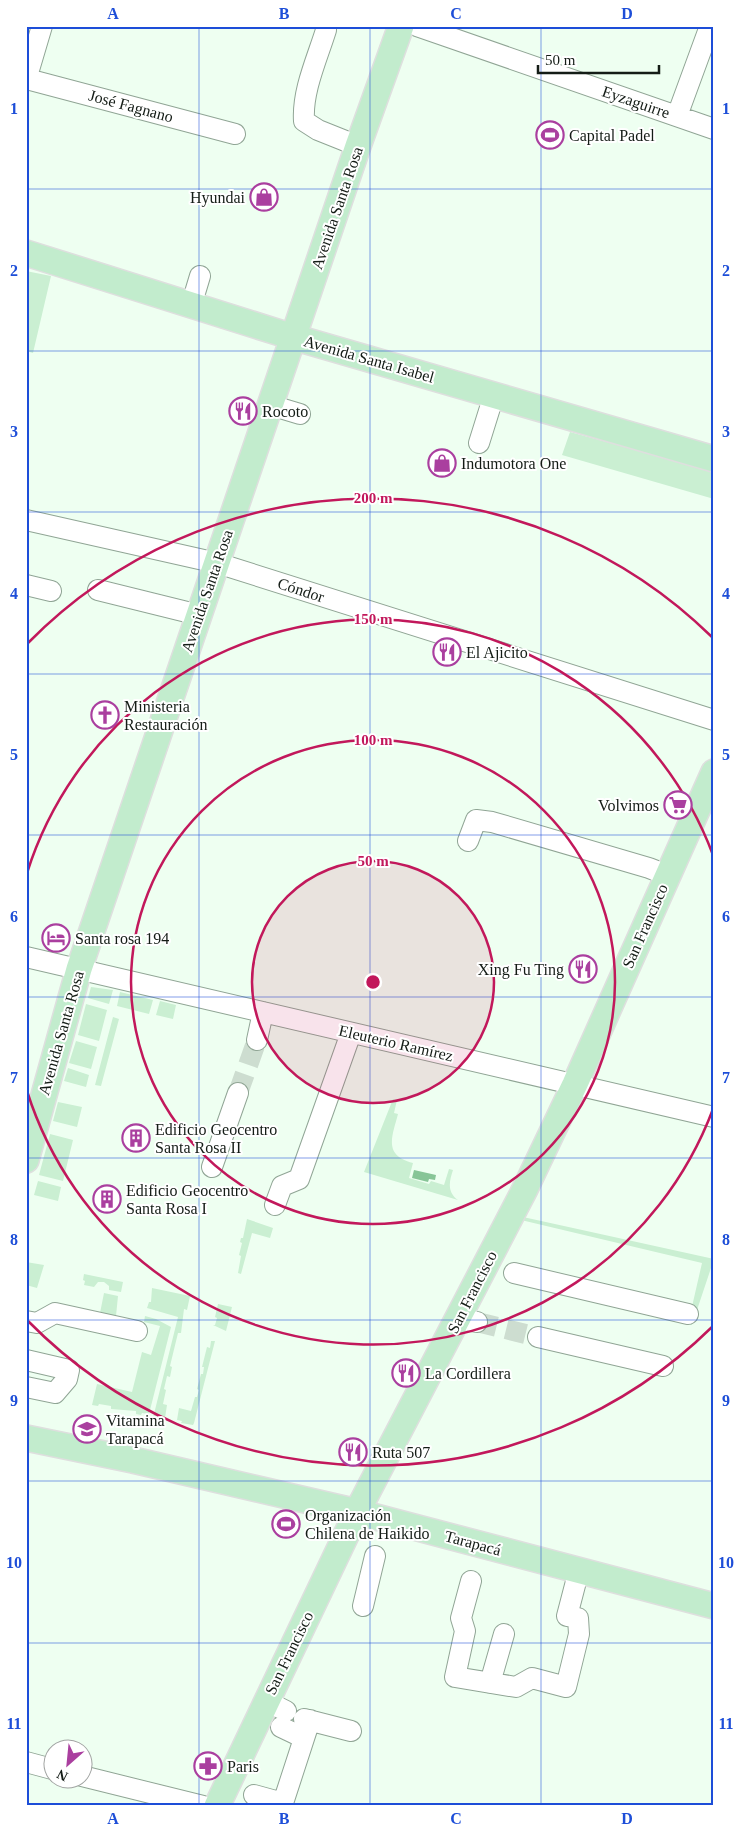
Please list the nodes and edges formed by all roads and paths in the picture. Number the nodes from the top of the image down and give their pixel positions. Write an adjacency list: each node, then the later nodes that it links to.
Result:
1 (42, 26): 6 (street)
2 (326, 26): 10 (street)
3 (402, 26): 10 (main road, Avenida Santa Rosa)
4 (417, 26): 7 (street, Eyzaguirre)
5 (710, 26): 7 (street)
6 (26, 79): 9 (street, José Fagnano)
7 (677, 116): 8 (street, Eyzaguirre)
8 (714, 128)
9 (235, 134)
10 (358, 146): 14 (main road, Avenida Santa Rosa)
11 (26, 253): 13 (main road, Avenida Santa Isabel)
12 (200, 276): 13 (street)
13 (191, 306): 14 (main road, Avenida Santa Isabel)
14 (293, 337): 15 (main road, Avenida Santa Isabel); 16 (main road, Avenida Santa Rosa)
15 (494, 395): 18 (street); 19 (main road, Avenida Santa Isabel)
16 (270, 405): 17 (street); 21 (main road, Avenida Santa Rosa)
17 (300, 414)
18 (479, 443)
19 (714, 458)
20 (26, 520): 21 (street, Cóndor)
21 (217, 563): 25 (main road, Avenida Santa Rosa); 26 (street, Cóndor)
22 (26, 585): 24 (street)
23 (98, 590): 25 (street)
24 (52, 591)
25 (199, 615): 31 (main road, Avenida Santa Rosa)
26 (714, 720)
27 (714, 772): 29 (main road, San Francisco)
28 (468, 841): 29 (street)
29 (667, 875): 35 (main road, San Francisco)
30 (26, 956): 31 (street, Eleuterio Ramírez)
31 (79, 969): 32 (street, Eleuterio Ramírez); 38 (main road, Avenida Santa Rosa)
32 (263, 1012): 33 (street, Eleuterio Ramírez); 34 (street)
33 (352, 1033): 35 (street, Eleuterio Ramírez); 40 (street)
34 (257, 1040)
35 (575, 1084): 37 (street, Eleuterio Ramírez); 41 (main road, San Francisco)
36 (238, 1093): 39 (street)
37 (714, 1117)
38 (26, 1160)
39 (212, 1167)
40 (275, 1205)
41 (499, 1269): 42 (street); 50 (main road, San Francisco)
42 (688, 1314)
43 (26, 1320): 44 (street)
44 (137, 1331)
45 (538, 1337): 47 (street)
46 (26, 1360): 48 (street)
47 (663, 1366)
48 (26, 1387)
49 (26, 1438): 50 (main road, Tarapacá)
50 (357, 1512): 52 (main road, Tarapacá); 58 (main road, San Francisco)
51 (375, 1556): 54 (street)
52 (584, 1572): 55 (main road, Tarapacá); 57 (street)
53 (470, 1581): 57 (street)
54 (363, 1606)
55 (714, 1606)
56 (504, 1634): 57 (street)
57 (490, 1683)
58 (278, 1713): 59 (street); 66 (main road, San Francisco)
59 (306, 1726): 60 (street); 64 (street)
60 (351, 1730)
61 (26, 1762): 62 (street)
62 (42, 1766)
63 (92, 1778): 65 (street)
64 (254, 1794)
65 (203, 1806)
66 (217, 1806)

